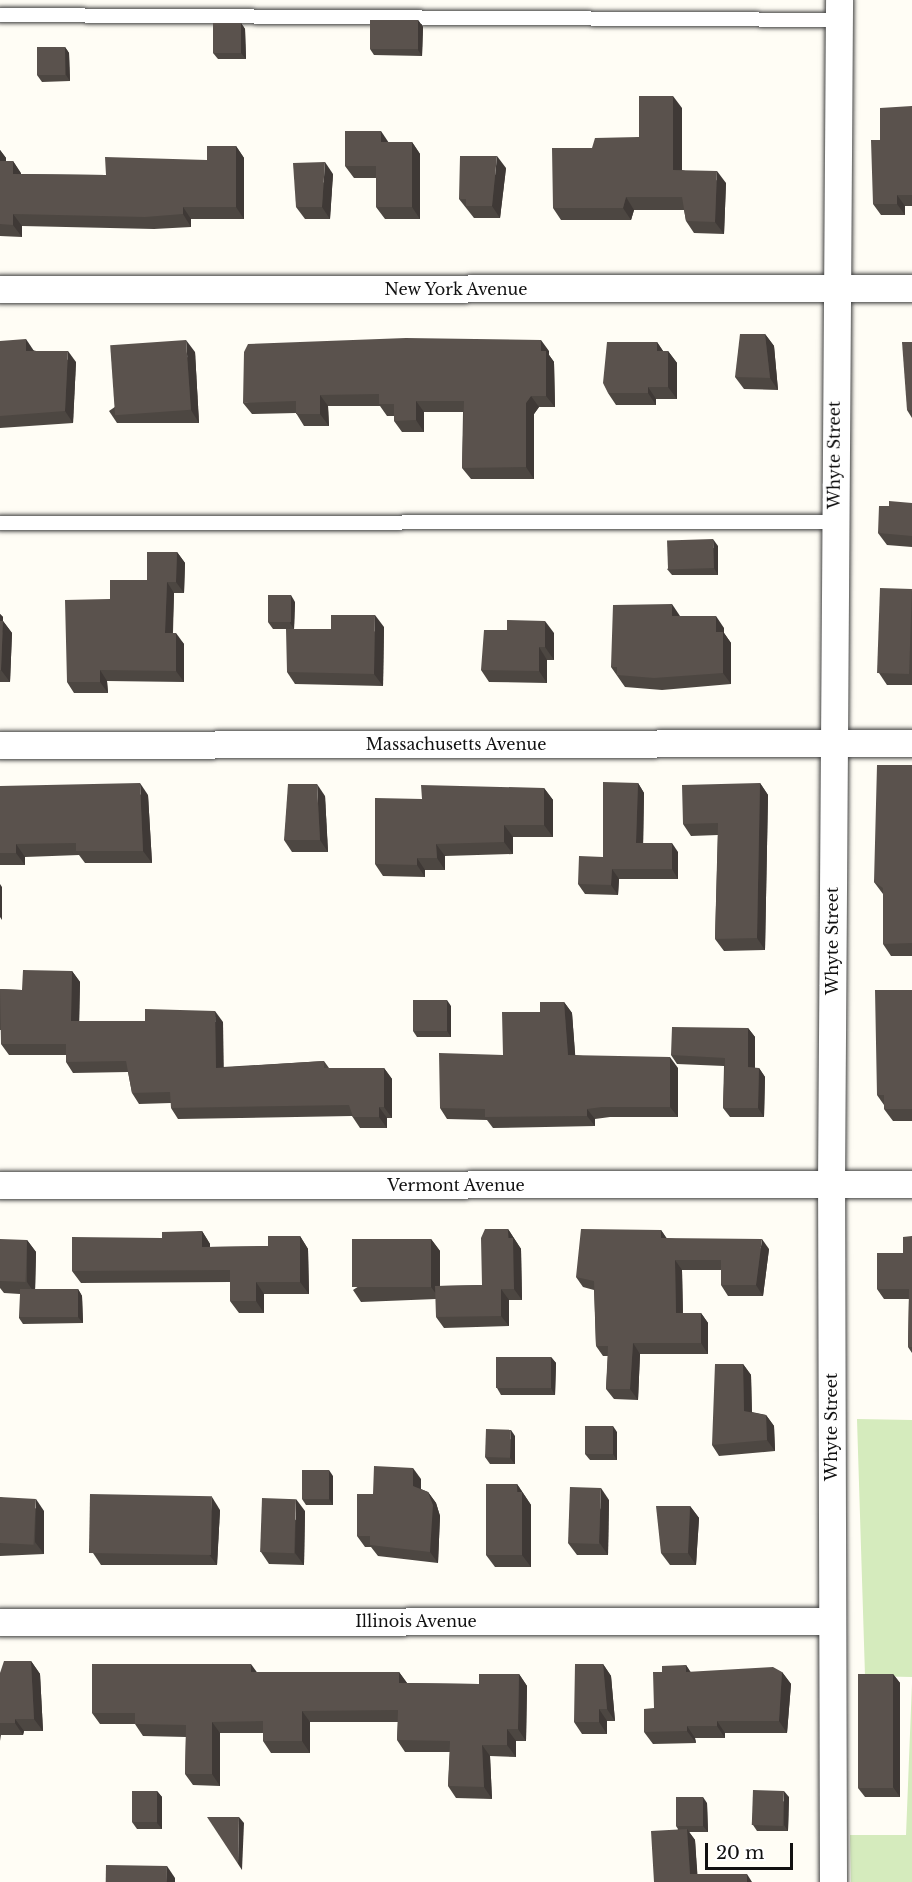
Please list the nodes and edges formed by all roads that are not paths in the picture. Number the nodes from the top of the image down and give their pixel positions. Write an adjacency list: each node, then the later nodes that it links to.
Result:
1 (839, 10): 2 (lane); 3 (street, Whyte Street)
2 (0, 15)
3 (836, 288): 4 (street, New York Avenue); 5 (street, New York Avenue); 6 (street, Whyte Street)
4 (912, 288)
5 (0, 289)
6 (834, 522): 7 (lane); 8 (street, Whyte Street)
7 (0, 523)
8 (833, 743): 9 (street, Massachusetts Avenue); 10 (street, Massachusetts Avenue); 11 (street, Whyte Street)
9 (912, 743)
10 (0, 745)
11 (831, 1184): 12 (street, Vermont Avenue); 13 (street, Vermont Avenue); 14 (street, Whyte Street)
12 (912, 1184)
13 (0, 1185)
14 (832, 1621): 15 (street, Illinois Avenue); 16 (street, Whyte Street)
15 (0, 1622)
16 (833, 1882)

